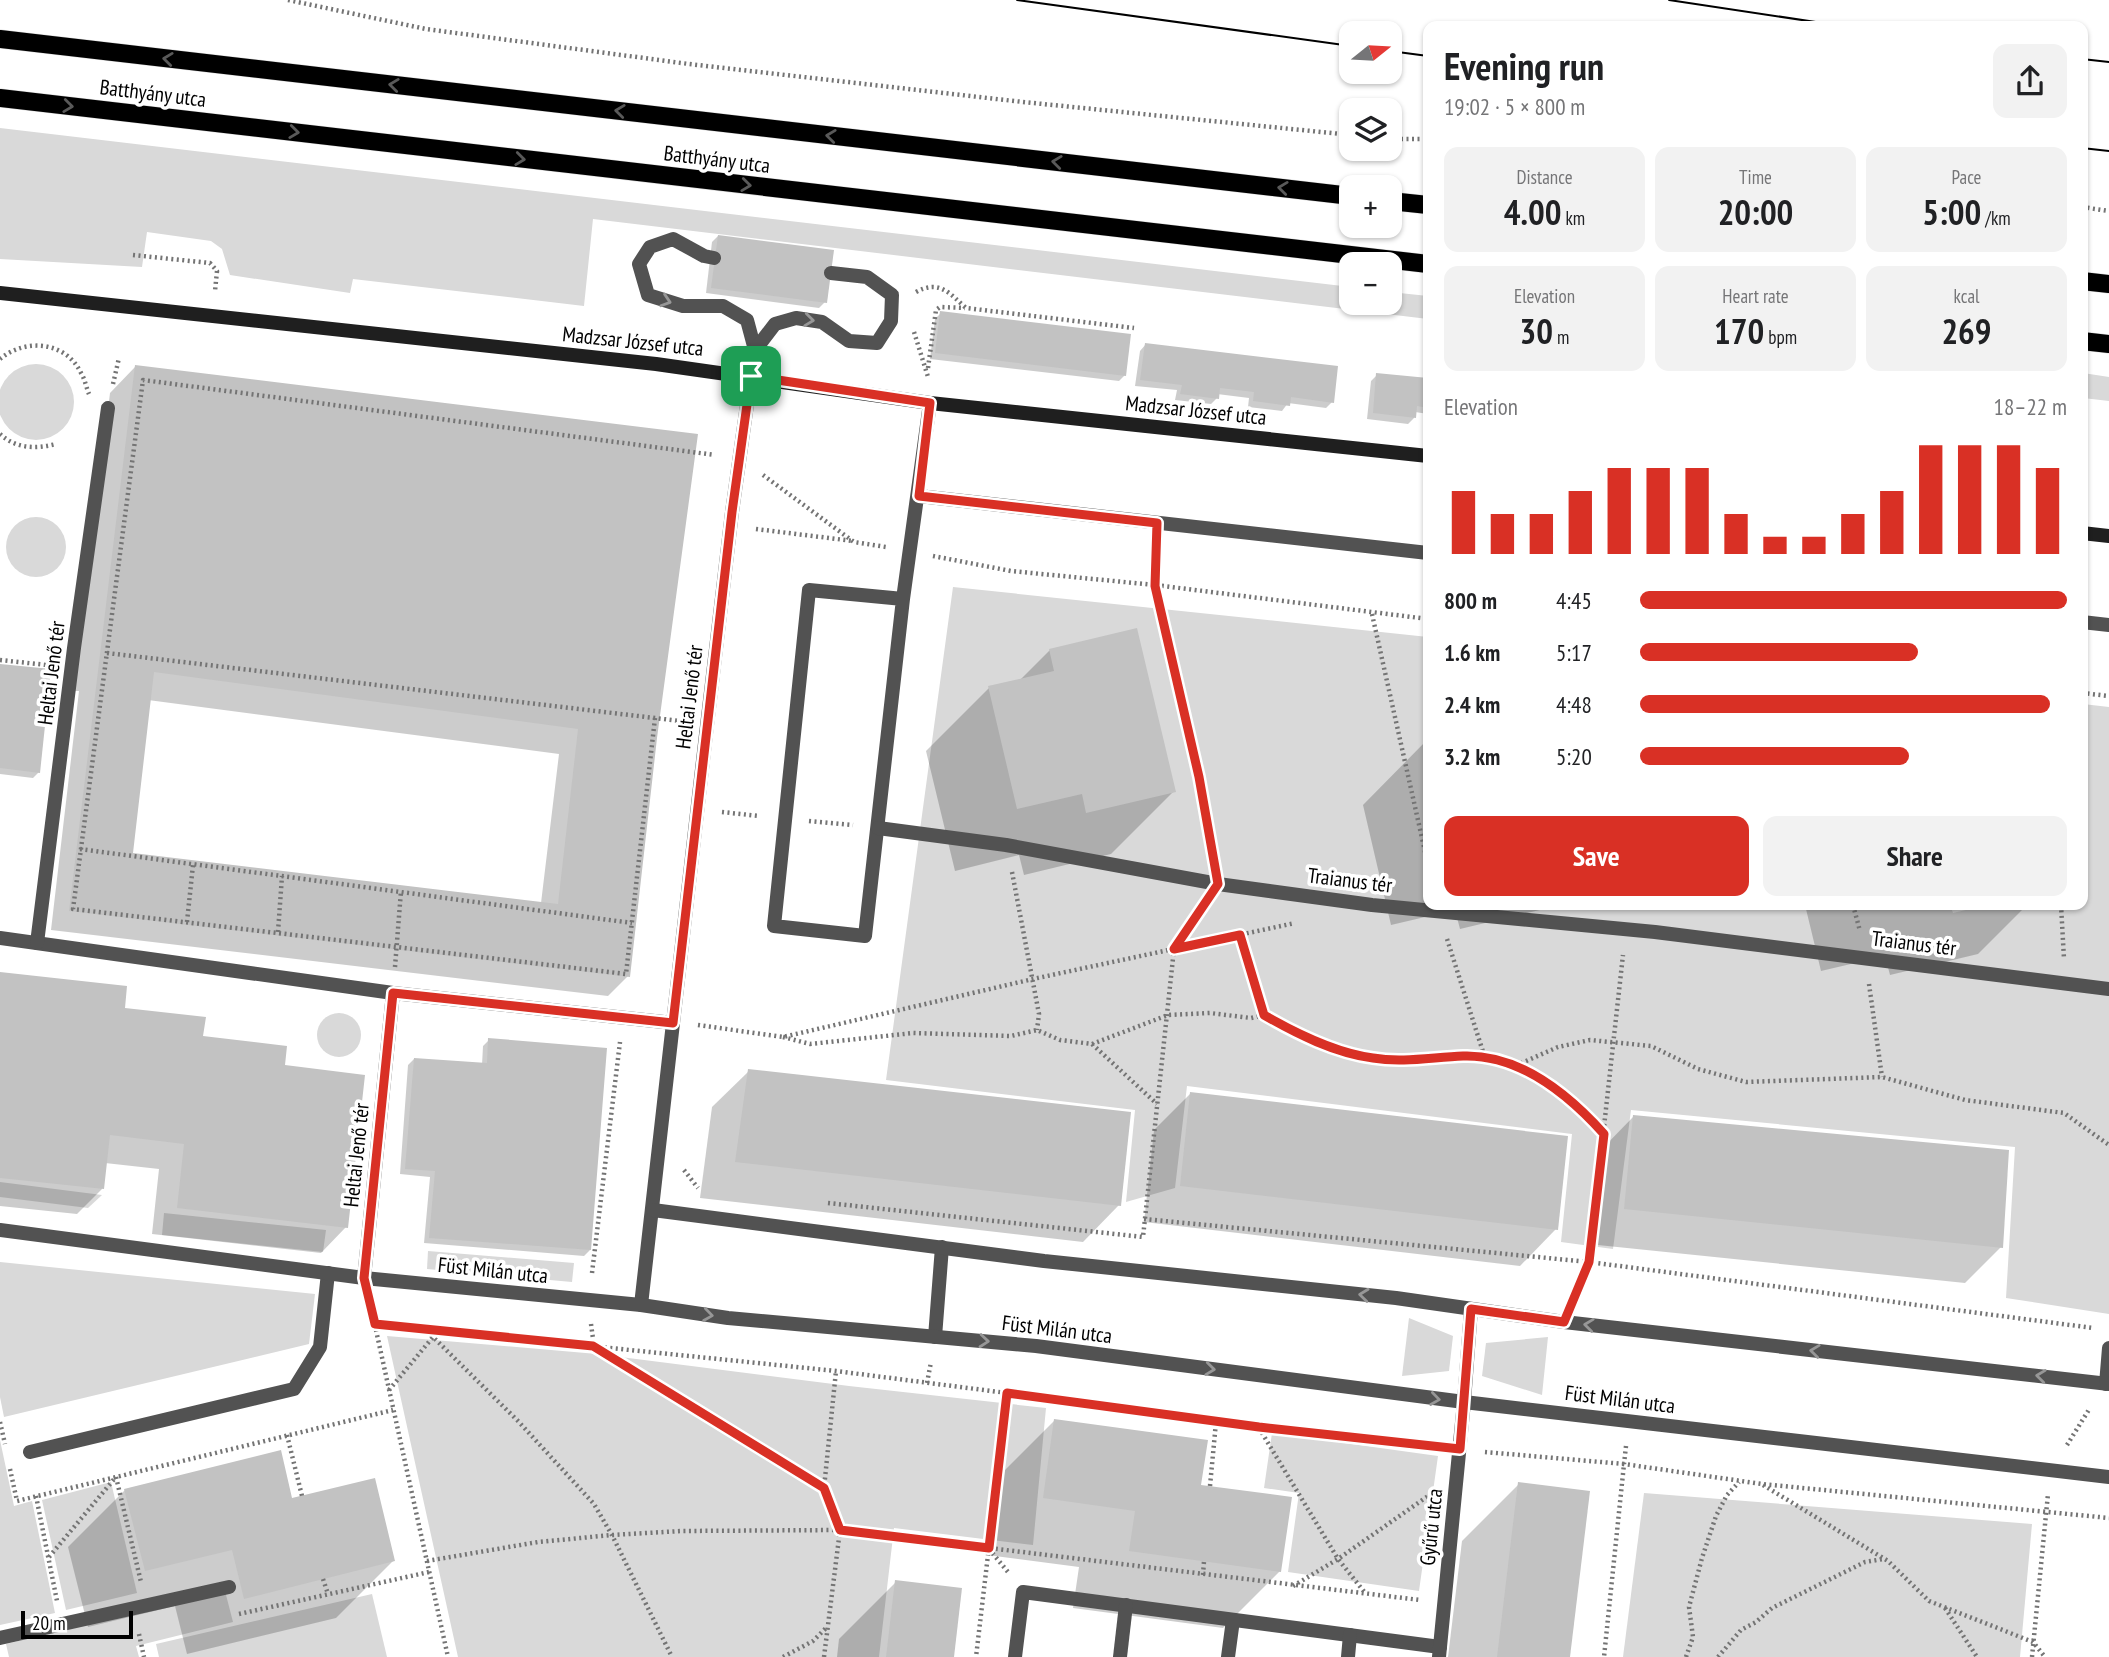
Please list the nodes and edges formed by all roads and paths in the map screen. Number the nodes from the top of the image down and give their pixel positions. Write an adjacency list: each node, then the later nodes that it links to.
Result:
1 (288, 0): 4 (path)
2 (0, 39): 7 (main road, Batthyány utca, one-way to 2)
3 (0, 98): 14 (main road, Batthyány utca, one-way to 14)
4 (1339, 134)
5 (1402, 139): 6 (path)
6 (1423, 139)
7 (1339, 195)
8 (1402, 202): 9 (main road)
9 (1423, 204)
10 (2088, 208): 11 (path)
11 (2109, 211)
12 (133, 255): 18 (path)
13 (714, 258): 26 (street, one-way to 26)
14 (1423, 263)
15 (831, 273): 26 (street, one-way to 15)
16 (2088, 282): 17 (main road)
17 (2109, 284)
18 (215, 292)
19 (0, 293): 29 (street, Madzsar József utca)
20 (914, 293): 21 (path)
21 (965, 308): 22 (path); 28 (path)
22 (1133, 328)
23 (913, 330): 28 (path)
24 (2088, 342): 25 (main road)
25 (2109, 344)
26 (755, 350): 29 (street, Heltai Jenő tér)
27 (0, 359): 31 (path)
28 (928, 372): 30 (path)
29 (751, 376): 30 (street, Madzsar József utca); 35 (street, Heltai Jenő tér)
30 (930, 403): 34 (street, Madzsar József utca); 36 (street)
31 (108, 408): 52 (street, Heltai Jenő tér)
32 (0, 434): 33 (path)
33 (56, 444)
34 (1423, 455)
35 (739, 457): 41 (path); 50 (path); 91 (street, Heltai Jenő tér)
36 (919, 496): 37 (street); 42 (street)
37 (1157, 523): 43 (street); 44 (path)
38 (2088, 534): 39 (street)
39 (2109, 536)
40 (754, 541): 41 (path)
41 (855, 542): 42 (path)
42 (910, 552): 44 (path); 45 (street)
43 (1423, 552)
44 (1155, 586): 46 (path); 65 (path)
45 (903, 599): 59 (street); 59 (street)
46 (1372, 614): 47 (path); 60 (path)
47 (1423, 619)
48 (2088, 623): 49 (street)
49 (2109, 625)
50 (107, 653): 55 (path); 62 (path)
51 (0, 660): 52 (path)
52 (73, 667): 78 (street, Heltai Jenő tér)
53 (2088, 693): 54 (path)
54 (2109, 695)
55 (655, 718): 56 (path); 73 (path)
56 (680, 721)
57 (726, 799): 58 (path)
58 (724, 813)
59 (878, 828): 61 (street, Traianus tér)
60 (1423, 843)
61 (1006, 845): 65 (street, Traianus tér); 83 (path)
62 (80, 849): 63 (path); 72 (path)
63 (193, 864): 64 (path); 72 (path)
64 (282, 876): 66 (path); 75 (path)
65 (1218, 884): 67 (street, Traianus tér); 80 (path)
66 (401, 891): 73 (path); 79 (path)
67 (1423, 910)
68 (1427, 910): 70 (street, Traianus tér)
69 (2061, 910): 84 (path)
70 (1438, 911): 74 (street, Traianus tér); 98 (path)
71 (1306, 920): 76 (path)
72 (187, 922): 75 (path)
73 (632, 923): 79 (path)
74 (1625, 930): 81 (street, Traianus tér); 96 (path)
75 (278, 932): 79 (path)
76 (1240, 935): 80 (path); 89 (path)
77 (0, 938): 78 (street)
78 (37, 943): 86 (street)
79 (397, 947): 82 (path)
80 (1174, 949): 83 (path); 88 (path)
81 (1866, 958): 84 (street, Traianus tér); 100 (path)
82 (395, 965)
83 (1033, 979): 93 (path); 94 (path)
84 (2066, 984): 85 (street, Traianus tér)
85 (2109, 989)
86 (393, 993): 90 (street); 114 (street, Heltai Jenő tér)
87 (703, 1012): 92 (path)
88 (1168, 1015): 89 (path); 97 (path); 101 (path)
89 (1264, 1015): 98 (path)
90 (623, 1018): 91 (street); 112 (path)
91 (673, 1023): 92 (path); 107 (street, Heltai Jenő tér)
92 (701, 1026): 94 (path); 95 (path)
93 (1037, 1030): 94 (path); 97 (path)
94 (783, 1037)
95 (700, 1039)
96 (1614, 1042): 99 (path); 100 (path); 102 (path)
97 (1092, 1044): 101 (path)
98 (1485, 1058): 99 (path)
99 (1517, 1065): 102 (path)
100 (1882, 1077): 103 (path)
101 (1157, 1104): 108 (path)
102 (1604, 1134): 111 (path)
103 (2109, 1145)
104 (686, 1158): 105 (path)
105 (699, 1189)
106 (822, 1203): 108 (path)
107 (653, 1210): 110 (street); 115 (street, Heltai Jenő tér)
108 (1144, 1219): 111 (path)
109 (0, 1230): 113 (street, Füst Milán utca)
110 (942, 1247): 116 (street, one-way to 110); 122 (street)
111 (1589, 1262): 117 (path); 119 (path)
112 (593, 1264)
113 (328, 1273): 114 (street, Füst Milán utca); 136 (street)
114 (364, 1278): 115 (street, Füst Milán utca); 118 (path)
115 (641, 1306): 122 (street, Füst Milán utca, one-way to 122)
116 (1471, 1309): 117 (street); 129 (street, Gyűrű utca)
117 (1564, 1322): 126 (street, one-way to 117)
118 (375, 1324): 120 (path); 127 (path)
119 (2095, 1328)
120 (426, 1330): 121 (path); 123 (path)
121 (433, 1337): 127 (path); 152 (path)
122 (935, 1337): 129 (street, Füst Milán utca, one-way to 129)
123 (593, 1346): 125 (path); 145 (path)
124 (2109, 1348): 126 (street)
125 (836, 1371): 128 (path); 145 (path)
126 (2108, 1384)
127 (389, 1390): 130 (path)
128 (1007, 1393): 131 (path); 153 (path)
129 (1464, 1402): 134 (street, Gyűrű utca); 140 (street, Füst Milán utca)
130 (393, 1409): 133 (path); 157 (path)
131 (1216, 1422): 132 (path); 144 (path)
132 (1259, 1427): 134 (path); 156 (path)
133 (287, 1436): 141 (path); 147 (path)
134 (1460, 1449): 135 (path); 139 (street, Gyűrű utca)
135 (1485, 1451): 137 (path); 138 (path)
136 (30, 1452)
137 (1483, 1464)
138 (1624, 1464): 142 (path); 186 (path)
139 (1458, 1475): 156 (path); 166 (street, Gyűrű utca)
140 (2109, 1476)
141 (116, 1477): 146 (path); 154 (path); 168 (path)
142 (1739, 1482): 143 (path); 187 (path)
143 (1762, 1484): 149 (path); 155 (path)
144 (1210, 1486)
145 (824, 1488): 151 (path)
146 (36, 1496): 148 (path); 154 (path)
147 (302, 1496)
148 (17, 1501)
149 (2047, 1511): 150 (path); 175 (path)
150 (2109, 1518)
151 (840, 1530): 152 (path); 153 (path); 172 (path)
152 (612, 1535): 157 (path); 178 (path)
153 (989, 1548): 160 (path); 181 (path)
154 (48, 1558): 171 (path)
155 (1883, 1558): 169 (path); 188 (path)
156 (1338, 1559): 162 (path); 165 (path)
157 (426, 1561): 159 (path)
158 (1204, 1562): 160 (path)
159 (429, 1572): 164 (path); 177 (path)
160 (1203, 1575): 162 (path)
161 (323, 1579): 164 (path)
162 (1292, 1586): 165 (path)
163 (229, 1587): 164 (path); 168 (street)
164 (328, 1594)
165 (1366, 1595): 166 (path)
166 (1444, 1602): 176 (street, Gyűrű utca)
167 (1126, 1605): 170 (street); 182 (street); 183 (street)
168 (146, 1606): 171 (street)
169 (1945, 1607): 175 (path); 189 (path)
170 (1233, 1620): 173 (street); 184 (street)
171 (62, 1625): 174 (street)
172 (828, 1626): 179 (path); 180 (path)
173 (1350, 1635): 176 (street); 185 (street)
174 (0, 1638)
175 (2034, 1642): 190 (path); 191 (path)
176 (1440, 1652)
177 (448, 1657)
178 (672, 1657)
179 (783, 1657)
180 (824, 1657)
181 (976, 1657)
182 (1015, 1657)
183 (1120, 1657)
184 (1228, 1657)
185 (1348, 1657)
186 (1604, 1657)
187 (1686, 1657)
188 (1718, 1657)
189 (1977, 1657)
190 (2032, 1657)
191 (2045, 1657)

